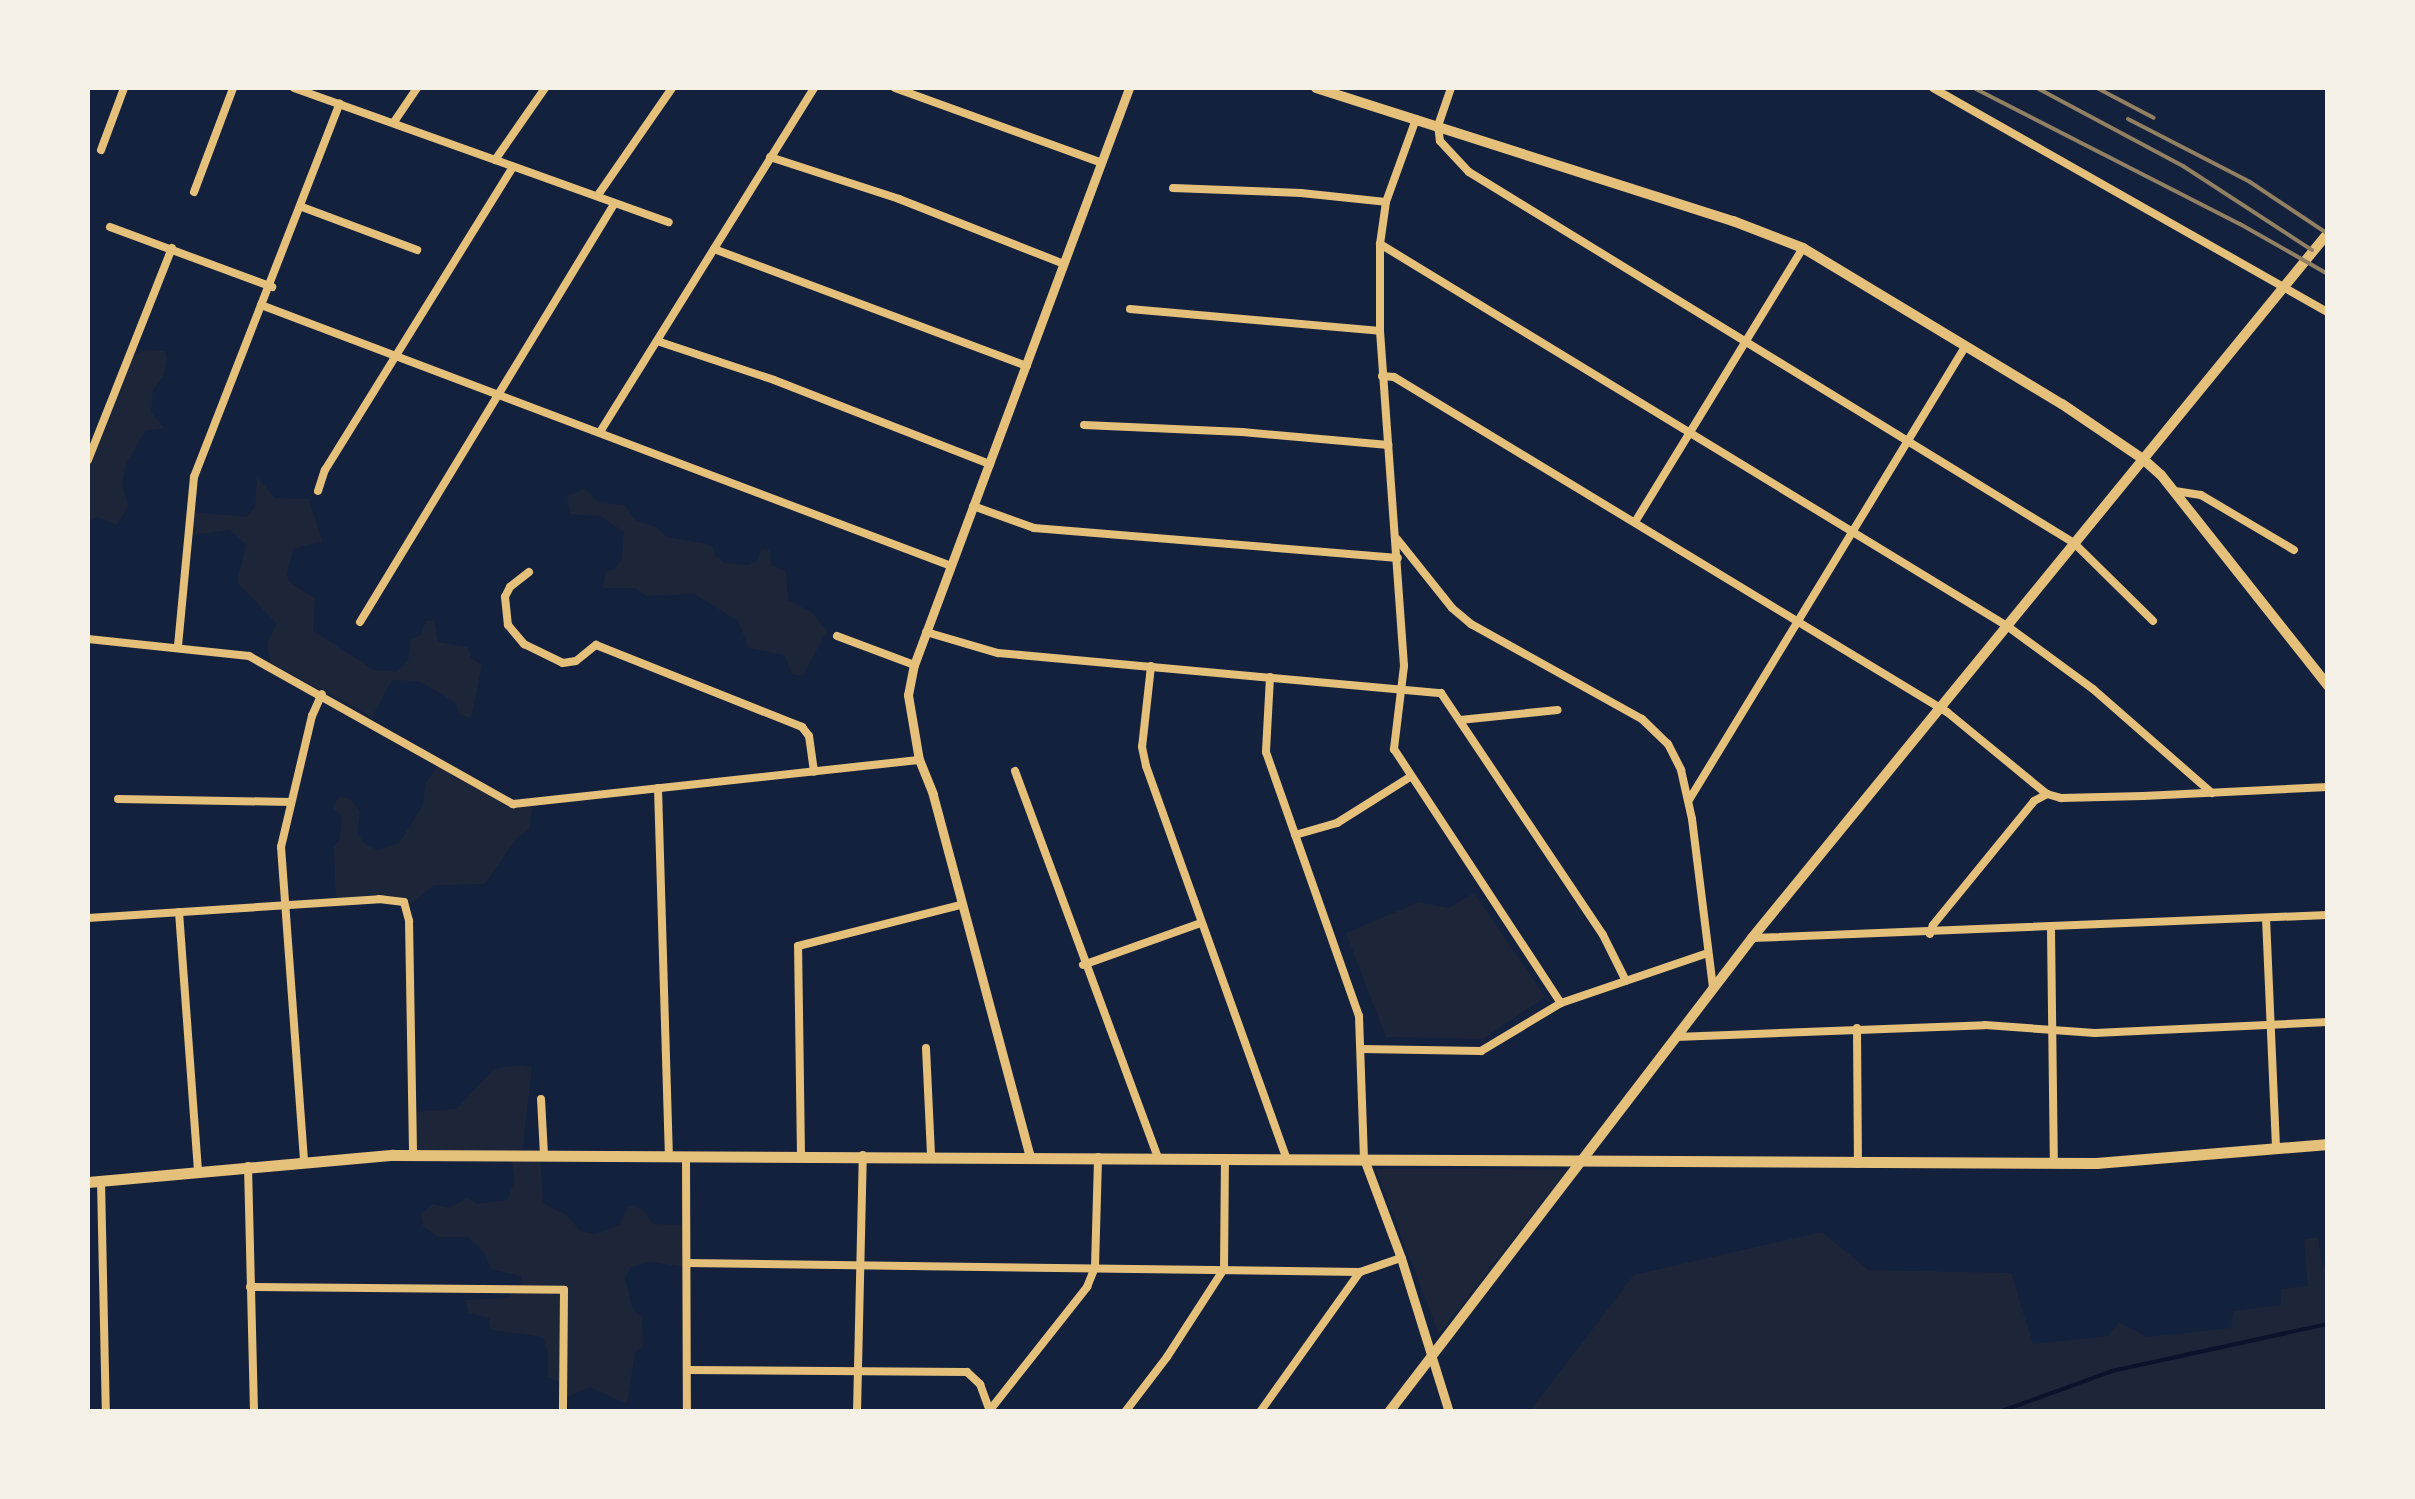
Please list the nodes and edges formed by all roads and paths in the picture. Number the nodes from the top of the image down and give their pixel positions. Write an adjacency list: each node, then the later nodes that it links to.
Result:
1 (124, 88): 17 (street)
2 (233, 88): 23 (street)
3 (294, 88): 13 (street)
4 (417, 88): 15 (street)
5 (544, 88): 19 (street)
6 (672, 88): 24 (street)
7 (814, 88): 18 (street)
8 (895, 88): 20 (street)
9 (1130, 88): 20 (street)
10 (1316, 88): 14 (main road)
11 (1451, 88): 16 (street)
12 (1933, 88): 40 (street)
13 (340, 103): 15 (street); 27 (street)
14 (1416, 119): 16 (main road); 25 (street)
15 (394, 122): 19 (street)
16 (1438, 126): 34 (main road); 43 (street)
17 (101, 150)
18 (770, 157): 33 (street); 36 (street)
19 (494, 160): 21 (street)
20 (1102, 163): 36 (street)
21 (513, 167): 24 (street); 45 (street)
22 (1173, 188): 25 (street)
23 (194, 192)
24 (598, 195): 26 (street)
25 (1386, 202): 31 (street)
26 (614, 205): 28 (street); 48 (street)
27 (302, 207): 35 (street); 37 (street)
28 (669, 222)
29 (110, 227): 32 (street)
30 (2328, 233): 54 (main road)
31 (1380, 244): 41 (street); 50 (street)
32 (172, 248): 37 (street); 55 (street)
33 (714, 248): 42 (street); 46 (street)
34 (1803, 248): 43 (street); 44 (main road)
35 (417, 250)
36 (1064, 264): 46 (street)
37 (272, 287): 38 (street)
38 (261, 305): 45 (street); 75 (street)
39 (1130, 309): 41 (street)
40 (2328, 312)
41 (1380, 331): 47 (street)
42 (656, 341): 51 (street); 56 (street)
43 (1746, 342): 50 (street); 52 (street)
44 (1966, 347): 52 (street); 54 (main road)
45 (396, 358): 48 (street); 57 (street)
46 (1027, 366): 56 (street)
47 (1382, 376): 53 (street); 60 (street)
48 (496, 395): 51 (street); 69 (street)
49 (1084, 425): 53 (street)
50 (1689, 430): 60 (street); 61 (street)
51 (600, 432): 66 (street)
52 (1909, 439): 61 (street); 63 (street)
53 (1388, 445): 62 (street)
54 (2143, 459): 58 (main road); 63 (main road)
55 (88, 460)
56 (990, 464): 59 (street)
57 (318, 491)
58 (2174, 491): 64 (street); 79 (main road)
59 (972, 506): 65 (street); 66 (street)
60 (1635, 522): 70 (street)
61 (1855, 532): 70 (street); 71 (street)
62 (1397, 539): 65 (street); 94 (street)
63 (2074, 543): 68 (street); 71 (main road)
64 (2294, 550)
65 (1398, 558): 80 (street)
66 (951, 566): 72 (street)
67 (530, 572): 86 (street)
68 (2153, 621)
69 (360, 622)
70 (1799, 623): 82 (street); 94 (street)
71 (2007, 626): 82 (main road); 91 (street)
72 (926, 632): 76 (street); 77 (street)
73 (837, 636): 76 (street)
74 (88, 638): 75 (street)
75 (178, 646): 81 (street)
76 (914, 665): 85 (street)
77 (1151, 666): 78 (street); 103 (street)
78 (1270, 677): 80 (street); 96 (street)
79 (2328, 686)
80 (1401, 688): 84 (street); 88 (street)
81 (322, 694): 90 (street); 95 (street)
82 (1939, 708): 92 (street); 106 (main road)
83 (1557, 710): 84 (street)
84 (1460, 720): 109 (street)
85 (919, 760): 86 (street); 98 (street)
86 (814, 772): 90 (street)
87 (1015, 772): 108 (street)
88 (1410, 777): 96 (street); 111 (street)
89 (2328, 787): 91 (street)
90 (658, 788): 124 (street)
91 (2212, 793): 92 (street)
92 (2047, 794): 105 (street)
93 (118, 799): 95 (street)
94 (1688, 801): 107 (street)
95 (291, 802): 97 (street)
96 (1296, 835): 118 (street)
97 (285, 904): 99 (street); 122 (street); 134 (street)
98 (960, 905): 126 (street); 129 (street)
99 (179, 912): 101 (street); 140 (street)
100 (2328, 915): 102 (street)
101 (88, 918)
102 (2266, 918): 104 (street); 113 (street)
103 (1201, 923): 108 (street); 133 (street)
104 (2050, 928): 105 (street); 115 (street)
105 (1930, 934): 106 (street)
106 (1752, 938): 110 (main road)
107 (1705, 954): 109 (street); 110 (street)
108 (1083, 965): 131 (street)
109 (1626, 981): 111 (street)
110 (1712, 988): 116 (main road)
111 (1561, 1003): 118 (street)
112 (2328, 1022): 113 (street)
113 (2269, 1024): 115 (street); 121 (street)
114 (1857, 1028): 115 (street); 116 (street); 138 (street)
115 (2053, 1033): 137 (street)
116 (1676, 1036): 136 (main road)
117 (926, 1048): 128 (street)
118 (1362, 1049): 135 (street)
119 (542, 1099): 123 (street)
120 (2328, 1144): 121 (main road)
121 (2276, 1150): 137 (main road)
122 (414, 1155): 123 (main road); 134 (main road)
123 (544, 1155): 124 (main road)
124 (669, 1155): 125 (main road)
125 (686, 1155): 126 (main road); 143 (street)
126 (801, 1156): 127 (main road)
127 (864, 1156): 128 (main road); 144 (street)
128 (931, 1156): 129 (main road)
129 (1030, 1157): 130 (main road)
130 (1098, 1158): 131 (main road); 145 (street)
131 (1158, 1158): 132 (main road)
132 (1225, 1158): 133 (main road); 146 (street)
133 (1286, 1158): 135 (main road)
134 (304, 1160): 139 (main road)
135 (1364, 1160): 136 (main road); 142 (street)
136 (1579, 1160): 138 (main road); 149 (main road)
137 (2054, 1162): 138 (main road)
138 (1858, 1164)
139 (248, 1166): 140 (main road); 148 (street)
140 (198, 1169): 141 (main road)
141 (94, 1181): 153 (street)
142 (1401, 1258): 147 (street); 149 (street)
143 (687, 1262): 144 (street); 150 (street)
144 (861, 1264): 145 (street); 151 (street)
145 (1095, 1267): 146 (street); 152 (street)
146 (1224, 1269): 147 (street); 158 (street)
147 (1360, 1272): 159 (street)
148 (250, 1287): 154 (street); 155 (street)
149 (1431, 1356): 160 (main road); 161 (street)
150 (687, 1370): 151 (street); 156 (street)
151 (858, 1370): 152 (street); 157 (street)
152 (990, 1411)
153 (106, 1412)
154 (254, 1412)
155 (563, 1412)
156 (687, 1412)
157 (857, 1412)
158 (1125, 1412)
159 (1260, 1412)
160 (1389, 1412)
161 (1449, 1412)

